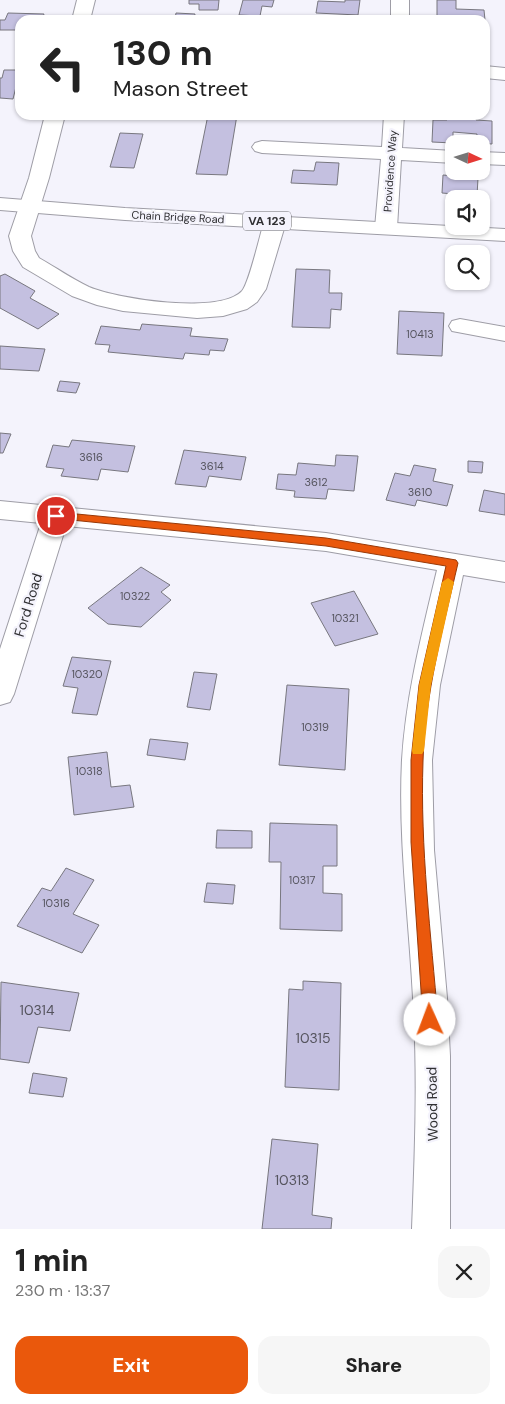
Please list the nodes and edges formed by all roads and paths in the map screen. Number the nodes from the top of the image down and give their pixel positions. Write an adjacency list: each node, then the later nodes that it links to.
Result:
1 (86, 0): 3 (street)
2 (400, 0): 4 (street)
3 (82, 15)
4 (400, 15)
5 (490, 72): 6 (street)
6 (505, 74)
7 (54, 120): 15 (street)
8 (393, 120): 10 (street, Providence Way)
9 (262, 147): 10 (street)
10 (390, 154): 11 (street); 17 (street, Providence Way)
11 (445, 157)
12 (490, 158): 13 (street)
13 (505, 159)
14 (0, 204): 15 (street, Chain Bridge Road / VA 123)
15 (29, 206): 16 (street, Chain Bridge Road / VA 123); 16 (street)
16 (275, 222): 17 (street, Chain Bridge Road / VA 123)
17 (386, 228): 18 (street, Chain Bridge Road / VA 123)
18 (505, 235)
19 (460, 326): 20 (street)
20 (505, 334)
21 (0, 510): 22 (street)
22 (56, 516): 23 (street); 25 (street, Ford Road)
23 (452, 563): 24 (street); 26 (street, Wood Road)
24 (505, 572)
25 (0, 694)
26 (431, 1229)

